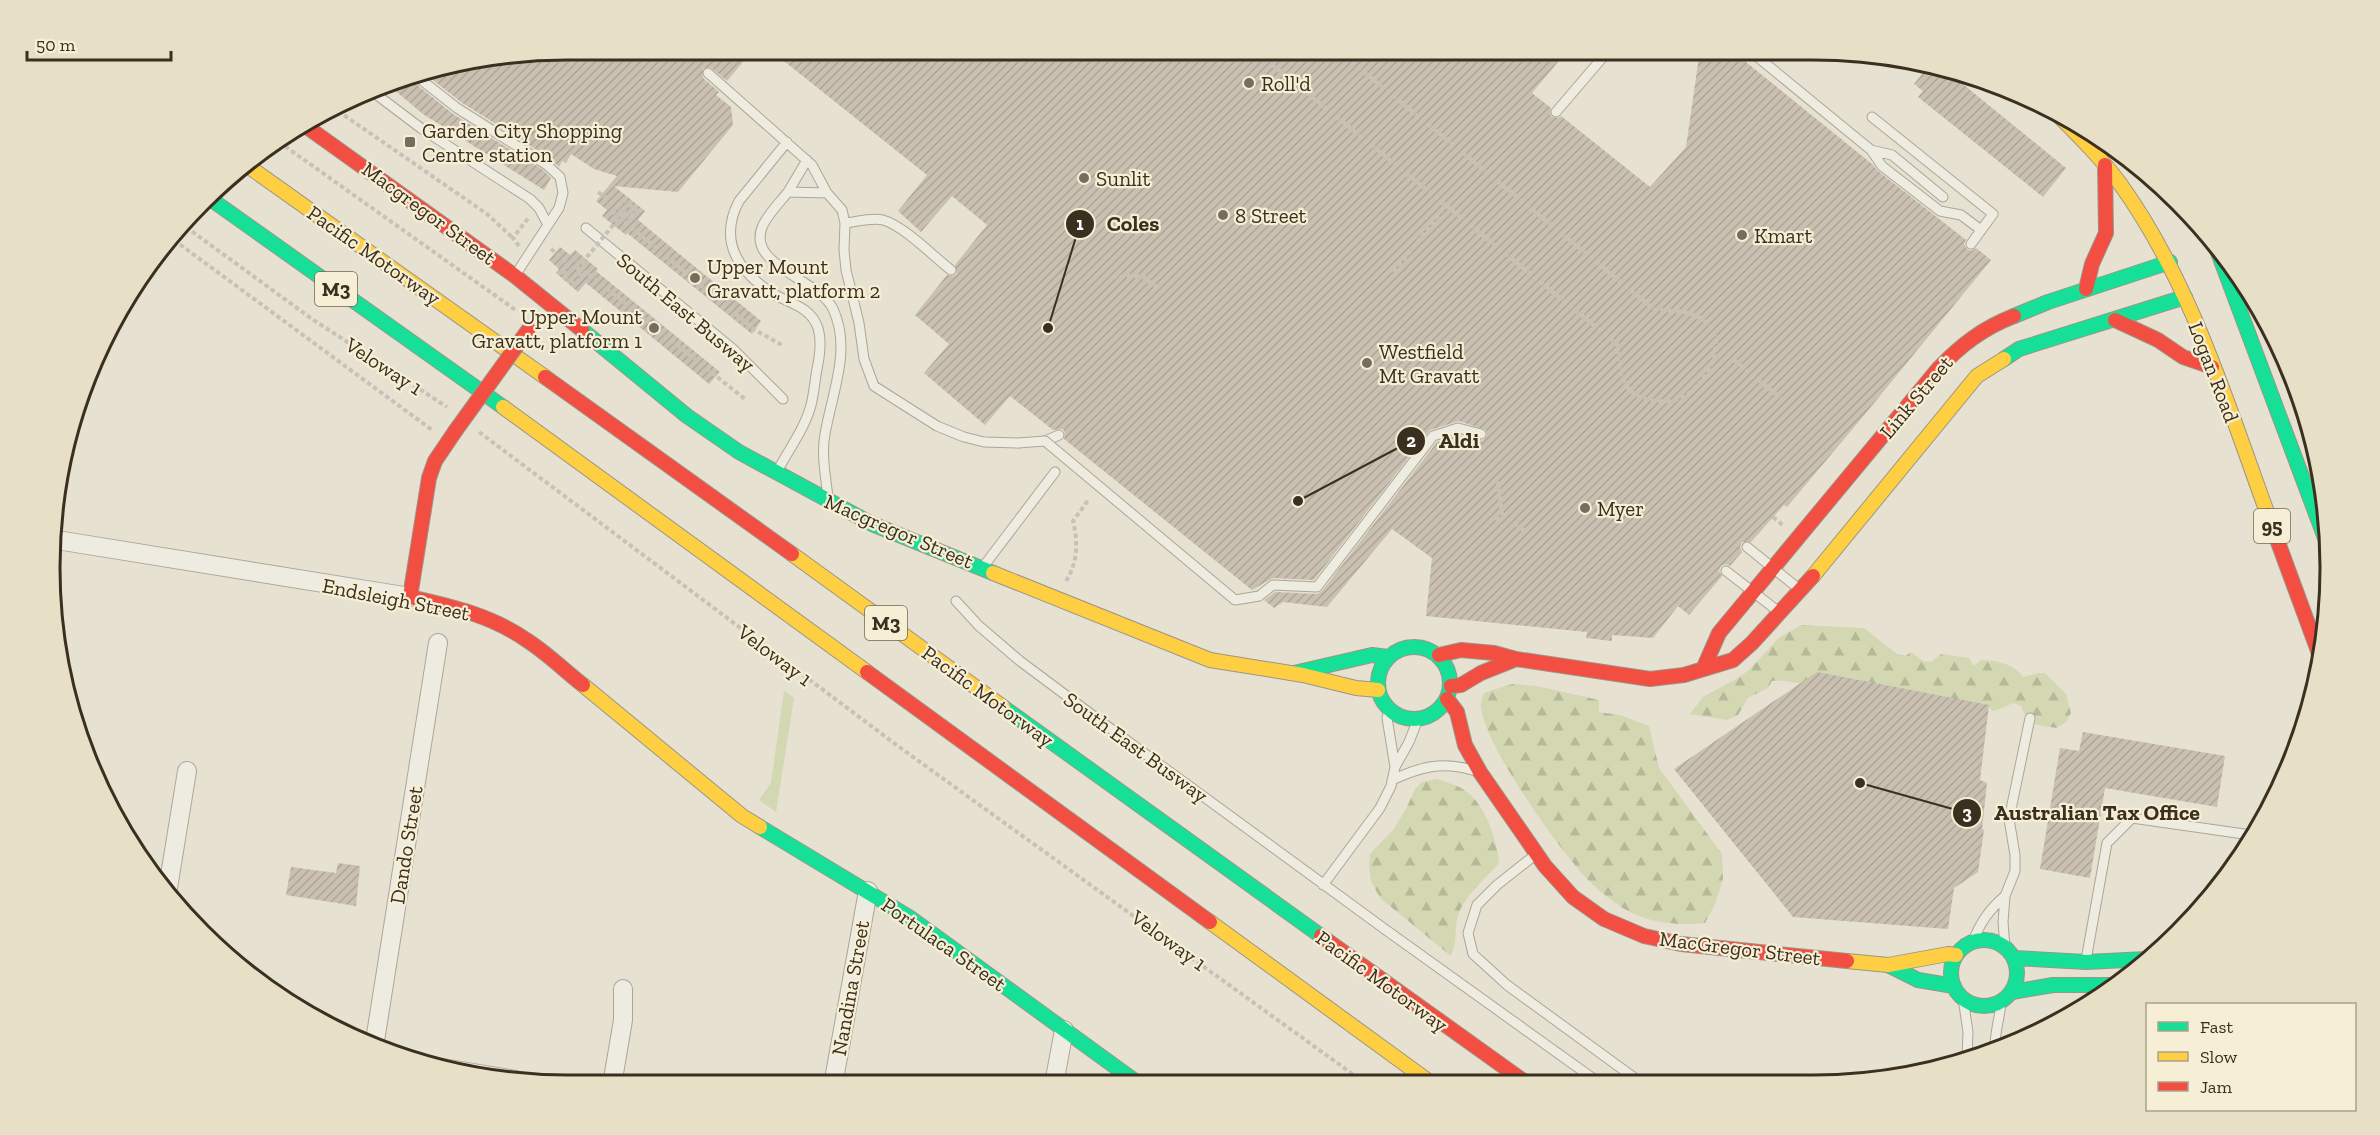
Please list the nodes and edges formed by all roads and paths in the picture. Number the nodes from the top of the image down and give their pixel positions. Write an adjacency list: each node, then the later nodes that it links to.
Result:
1 (1266, 60): 24 (path, bridge)
2 (1349, 60): 24 (path, bridge)
3 (1600, 60): 8 (lane)
4 (1761, 60): 15 (lane)
5 (708, 73): 13 (lane)
6 (423, 81): 30 (lane)
7 (379, 97): 30 (lane)
8 (1556, 112)
9 (341, 113): 34 (path)
10 (1872, 117): 33 (lane)
11 (311, 130): 44 (main road, Macgregor Street)
12 (2077, 135): 17 (main road, Logan Road / 95)
13 (787, 142): 16 (lane); 66 (lane)
14 (285, 146): 51 (path)
15 (1870, 150): 22 (lane); 33 (lane)
16 (807, 160): 20 (lane); 21 (lane)
17 (2105, 165): 39 (main road, Logan Road / 95); 49 (main road)
18 (253, 170): 134 (main road, Pacific Motorway / M3)
19 (598, 192): 25 (path)
20 (788, 192): 21 (lane); 70 (lane)
21 (827, 193): 29 (lane)
22 (1943, 197)
23 (216, 203): 133 (main road, M3)
24 (1446, 205): 43 (path)
25 (618, 207): 27 (path); 28 (path)
26 (531, 214): 34 (path)
27 (631, 217): 28 (path, bridge); 54 (path)
28 (619, 219): 40 (path, bridge)
29 (845, 223): 42 (lane); 65 (lane, bridge)
30 (548, 225): 44 (lane)
31 (586, 228): 57 (lane, South East Busway)
32 (189, 229): 60 (path, Veloway 1)
33 (1981, 230): 36 (lane)
34 (513, 238): 37 (path)
35 (178, 243): 62 (path)
36 (1971, 244)
37 (520, 247)
38 (551, 249): 41 (path)
39 (2175, 261): 49 (main road, Link Street); 50 (main road, Logan Road / 95)
40 (582, 263): 41 (path); 45 (path)
41 (569, 264): 45 (path)
42 (951, 270)
43 (1394, 272)
44 (515, 276): 52 (main road, Macgregor Street)
45 (582, 276): 58 (path)
46 (1112, 277): 48 (path)
47 (2229, 281): 73 (main road, 95)
48 (1158, 288)
49 (2086, 289): 80 (main road, Link Street)
50 (2191, 295): 53 (main road, Link Street); 56 (main road, Logan Road / 95)
51 (524, 306)
52 (538, 316): 66 (main road, Macgregor Street); 84 (main road, bridge)
53 (2115, 320): 56 (main road); 82 (main road, Link Street)
54 (782, 345)
55 (1734, 360): 59 (path)
56 (2212, 367): 88 (main road, Logan Road / 95)
57 (783, 399)
58 (746, 400)
59 (1787, 403)
60 (453, 412)
61 (477, 430): 132 (path, Veloway 1)
62 (436, 433)
63 (1481, 434): 65 (lane, bridge)
64 (1059, 435): 65 (lane)
65 (1045, 441)
66 (776, 472): 70 (main road, Macgregor Street)
67 (1055, 472): 79 (lane)
68 (1498, 481): 71 (path)
69 (1089, 499): 85 (path)
70 (829, 502): 79 (main road, Macgregor Street)
71 (1502, 514): 74 (path); 76 (path)
72 (1773, 518): 75 (path)
73 (2318, 518)
74 (1495, 520)
75 (1785, 527)
76 (1525, 531)
77 (61, 541): 84 (street, Endsleigh Street)
78 (1747, 547): 80 (lane)
79 (983, 567): 85 (main road, Macgregor Street)
80 (1774, 569): 82 (lane); 83 (main road, Link Street)
81 (1726, 571): 83 (lane)
82 (1800, 590): 87 (main road, Link Street)
83 (1754, 592): 87 (lane); 93 (main road, Link Street)
84 (410, 597): 105 (main road, Endsleigh Street)
85 (1056, 597): 94 (main road, Macgregor Street)
86 (956, 601): 109 (lane, South East Busway)
87 (1780, 613): 93 (main road, Link Street)
88 (2315, 642)
89 (438, 643): 125 (street, Dando Street)
90 (1439, 656): 91 (main road); 92 (main road, Link Street); 96 (main road)
91 (1388, 657): 94 (main road, Macgregor Street); 95 (main road)
92 (1516, 659): 93 (main road, Link Street); 96 (main road)
93 (1704, 667)
94 (1293, 673): 95 (main road, Macgregor Street)
95 (1378, 690): 97 (main road)
96 (1449, 692): 98 (main road); 103 (main road, MacGregor Street)
97 (1389, 709): 98 (main road); 101 (lane)
98 (1422, 718): 100 (main road); 101 (lane)
99 (2030, 718): 111 (lane)
100 (1439, 730)
101 (1395, 766): 104 (lane)
102 (187, 771): 108 (street)
103 (1480, 772): 104 (lane); 107 (main road, MacGregor Street)
104 (1392, 780): 109 (lane)
105 (742, 816): 110 (main road, Portulaca Street)
106 (2244, 834): 116 (lane)
107 (1536, 853): 117 (main road, MacGregor Street); 136 (lane)
108 (169, 881)
109 (1323, 885): 135 (lane, South East Busway)
110 (868, 891): 124 (main road, Portulaca Street); 129 (street, Nandina Street)
111 (2005, 896): 112 (lane); 113 (lane)
112 (1973, 942): 113 (main road); 114 (main road)
113 (2010, 952): 116 (main road); 121 (main road)
114 (1956, 955): 117 (main road, MacGregor Street); 119 (main road)
115 (2134, 960): 116 (main road)
116 (2086, 962)
117 (1888, 965): 119 (main road, MacGregor Street)
118 (2099, 985): 121 (main road)
119 (1954, 986): 122 (main road)
120 (623, 989): 128 (street)
121 (2012, 992): 123 (main road)
122 (1963, 998): 123 (main road); 127 (lane)
123 (2001, 1002): 126 (lane)
124 (1064, 1030): 130 (street); 131 (main road, Portulaca Street)
125 (376, 1037)
126 (1997, 1040)
127 (1967, 1051)
128 (614, 1075)
129 (835, 1075)
130 (1056, 1075)
131 (1126, 1075)
132 (1354, 1075)
133 (1420, 1075)
134 (1516, 1075)
135 (1588, 1075)
136 (1630, 1075)

